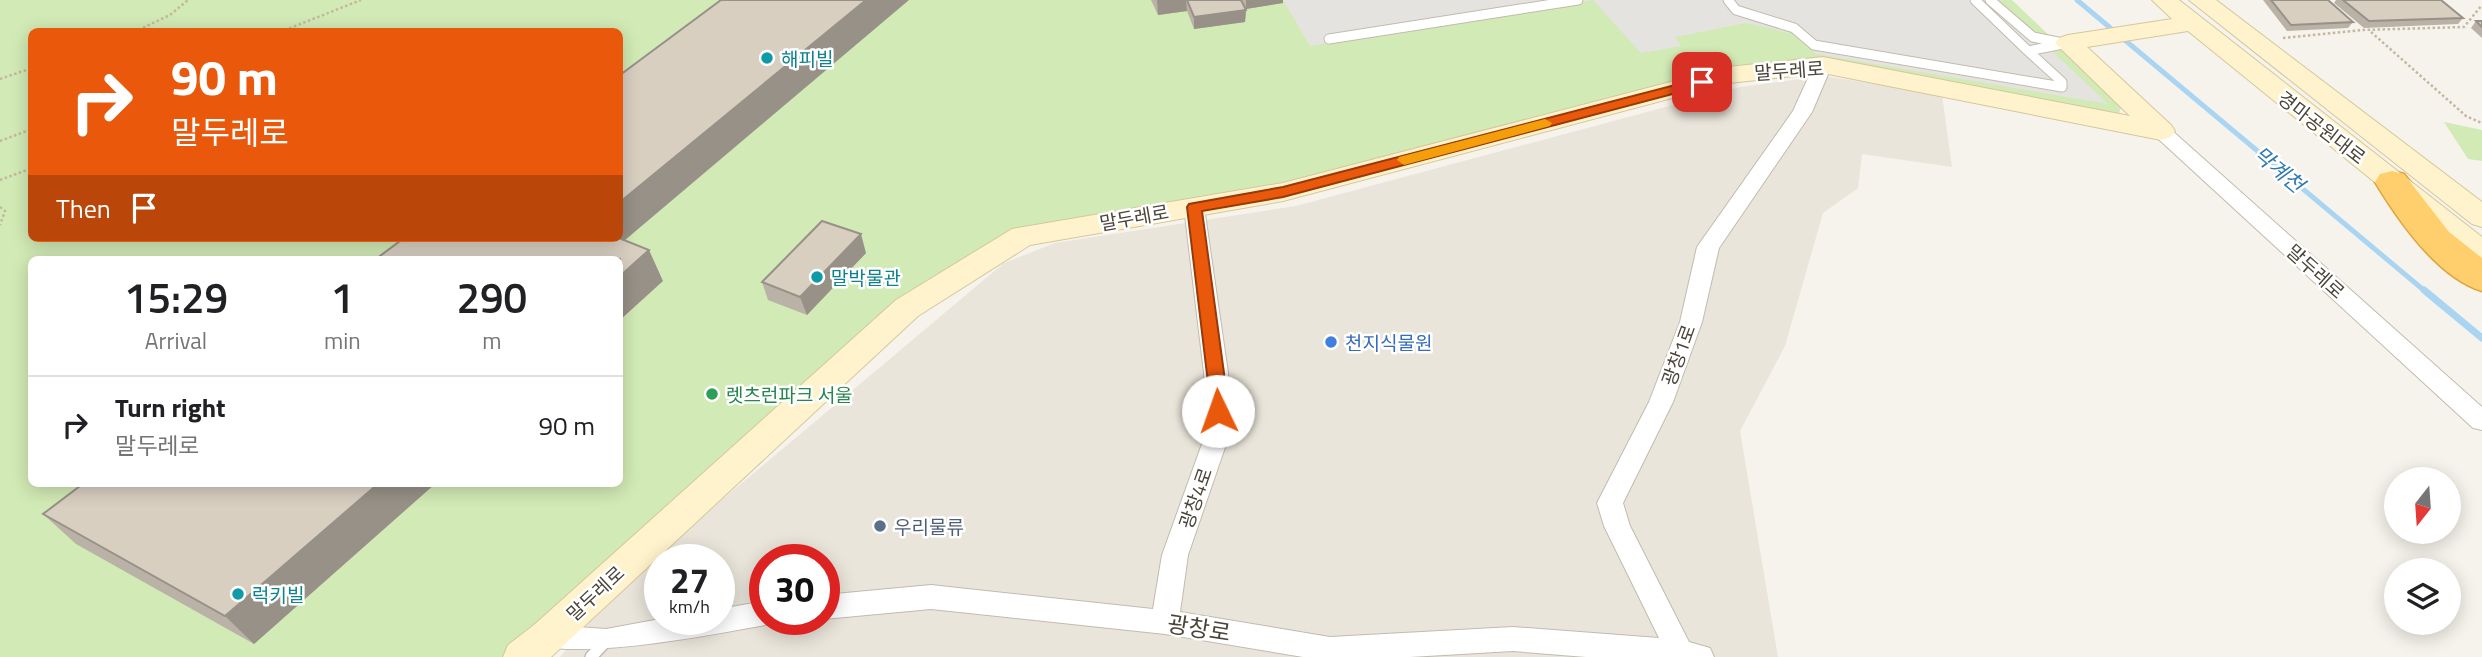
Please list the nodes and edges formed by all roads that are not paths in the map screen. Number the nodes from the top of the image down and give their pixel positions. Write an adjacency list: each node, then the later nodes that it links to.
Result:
1 (1578, 0): 7 (lane)
2 (1728, 0): 9 (lane)
3 (1975, 0): 9 (lane)
4 (1990, 0): 8 (lane)
5 (2164, 0): 6 (street, 경마공원대로)
6 (2196, 12): 8 (street); 12 (street, 경마공원대로); 14 (street, 경마공원대로)
7 (1329, 39)
8 (2075, 42): 9 (lane); 11 (street)
9 (2028, 51)
10 (1823, 65): 11 (street, 말두레로); 13 (street, 말두레로); 24 (street, 광창1로)
11 (2161, 131): 17 (street, 말두레로)
12 (2392, 182): 15 (street, 경마공원대로); 16 (highway)
13 (1194, 207): 20 (street, 광창4로); 21 (street, 말두레로)
14 (2482, 217)
15 (2482, 253)
16 (2482, 278)
17 (2482, 421)
18 (840, 606): 20 (street, 광창로)
19 (749, 616): 22 (street)
20 (1165, 622): 23 (street, 광창로)
21 (548, 637): 22 (street); 25 (street, 말두레로)
22 (599, 649)
23 (1448, 650): 24 (street, 광창로)
24 (1690, 654)
25 (522, 657)

